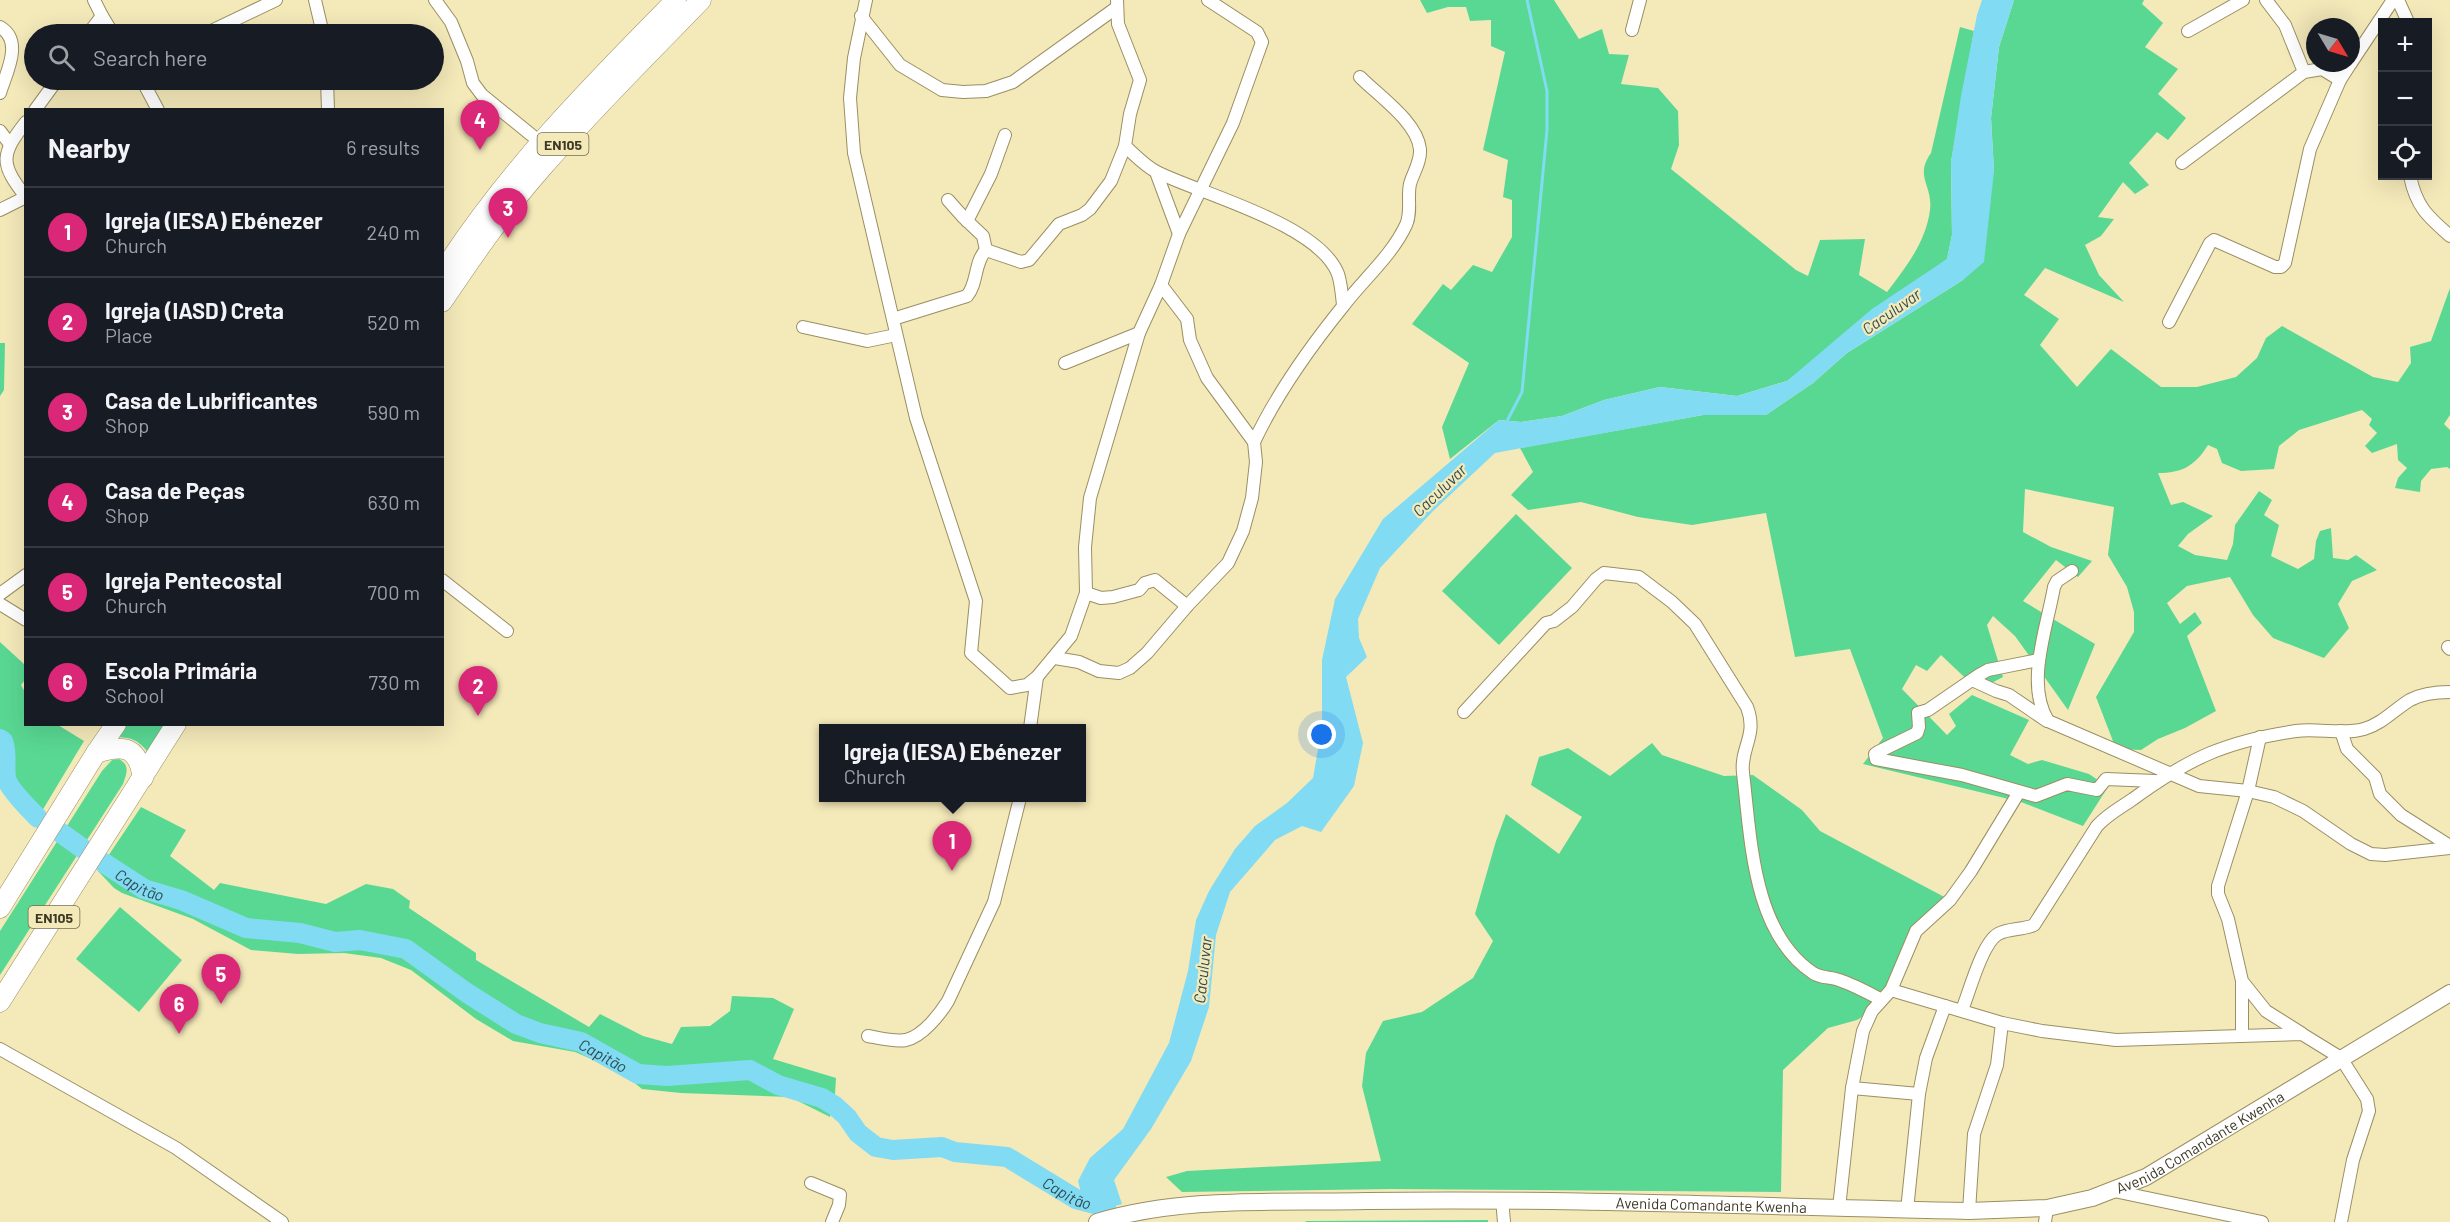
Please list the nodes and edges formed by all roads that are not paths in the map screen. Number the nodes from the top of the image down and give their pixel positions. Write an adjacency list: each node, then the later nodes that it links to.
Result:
1 (94, 0): 16 (street)
2 (103, 0): 16 (street)
3 (276, 0): 21 (street)
4 (315, 0): 22 (street)
5 (435, 0): 41 (street)
6 (676, 0): 41 (main road, EN105)
7 (701, 0): 58 (main road, EN105)
8 (866, 0): 17 (street)
9 (1208, 0): 47 (street)
10 (1640, 0): 24 (street)
11 (2243, 0): 25 (street)
12 (2266, 0): 27 (street)
13 (2393, 0): 26 (street)
14 (2398, 0): 18 (street)
15 (1116, 4): 17 (street); 43 (street)
16 (102, 16): 19 (street); 20 (street)
17 (861, 16): 60 (street)
18 (2406, 18)
19 (96, 24)
20 (107, 24)
21 (226, 24)
22 (321, 24)
23 (0, 27): 34 (street)
24 (1632, 30)
25 (2188, 31)
26 (2360, 50)
27 (2304, 72): 30 (street); 44 (street)
28 (2345, 72): 30 (street)
29 (1360, 77): 59 (street)
30 (2340, 80): 61 (street)
31 (50, 90): 35 (street)
32 (150, 90): 36 (street)
33 (327, 90): 37 (street)
34 (0, 93)
35 (38, 106)
36 (157, 108)
37 (328, 108)
38 (24, 124): 42 (street)
39 (0, 131): 42 (street)
40 (1005, 135): 52 (street)
41 (540, 142): 56 (main road, EN105)
42 (9, 143): 48 (street)
43 (1125, 146): 45 (street); 55 (street)
44 (2182, 163)
45 (1155, 172): 47 (street); 53 (street)
46 (2411, 180): 54 (street)
47 (1203, 189): 53 (street); 59 (street)
48 (24, 194)
49 (24, 198): 51 (street)
50 (948, 200): 52 (street)
51 (0, 210)
52 (967, 221): 55 (street)
53 (1179, 234): 57 (street)
54 (2450, 236)
55 (986, 250): 60 (street)
56 (444, 270)
57 (1161, 285): 63 (street); 66 (street)
58 (444, 299)
59 (1343, 305): 66 (street)
60 (893, 319): 64 (street)
61 (2169, 322)
62 (803, 327): 64 (street)
63 (1138, 333): 65 (street); 70 (street)
64 (896, 335): 78 (street)
65 (1065, 363)
66 (1254, 442): 73 (street)
67 (2072, 571): 77 (street)
68 (24, 576): 71 (street)
69 (444, 582): 75 (street)
70 (1086, 593): 73 (street); 76 (street)
71 (0, 594)
72 (0, 604): 74 (street)
73 (1186, 606): 76 (street)
74 (24, 619)
75 (507, 631)
76 (1055, 658): 78 (street)
77 (2038, 660): 79 (street); 82 (street)
78 (1037, 677): 83 (street)
79 (1972, 680): 82 (street); 93 (street)
80 (2450, 692): 86 (street)
81 (1464, 712): 100 (street)
82 (2048, 721): 89 (street)
83 (1031, 724)
84 (115, 726): 88 (main road)
85 (175, 726): 90 (main road, EN105)
86 (2341, 731): 87 (street); 95 (street)
87 (2260, 736): 89 (street); 92 (street)
88 (96, 753): 90 (main road); 96 (main road)
89 (2169, 773): 91 (street); 92 (street)
90 (143, 778): 101 (main road, EN105)
91 (2155, 781): 93 (street); 103 (street)
92 (2248, 791): 95 (street); 97 (street)
93 (2019, 792): 98 (street)
94 (1019, 802): 107 (street)
95 (2450, 847)
96 (0, 908)
97 (2242, 981): 105 (street); 106 (street)
98 (1891, 990): 100 (street); 102 (street)
99 (2450, 993): 109 (main road, Avenida Comandante Kwenha)
100 (1880, 999): 110 (street)
101 (0, 1002)
102 (1945, 1006): 103 (street); 111 (street)
103 (1962, 1010): 104 (street)
104 (2002, 1023): 106 (street); 117 (street)
105 (2302, 1034): 106 (street); 109 (street)
106 (2242, 1035)
107 (868, 1036)
108 (0, 1049): 119 (street)
109 (2342, 1058): 113 (main road, Avenida Comandante Kwenha); 124 (street)
110 (1852, 1088): 111 (street); 115 (street)
111 (1919, 1094): 116 (street)
112 (811, 1183): 120 (street)
113 (2114, 1191): 118 (main road, Avenida Comandante Kwenha); 123 (street)
114 (1502, 1199): 115 (main road, Avenida Comandante Kwenha); 121 (main road, Avenida Comandante Kwenha); 122 (street)
115 (1839, 1208): 116 (main road, Avenida Comandante Kwenha)
116 (1908, 1210): 117 (main road, Avenida Comandante Kwenha)
117 (1970, 1211): 118 (main road, Avenida Comandante Kwenha)
118 (2046, 1215)
119 (282, 1222)
120 (832, 1222)
121 (1097, 1222)
122 (1504, 1222)
123 (2262, 1222)
124 (2341, 1222)

